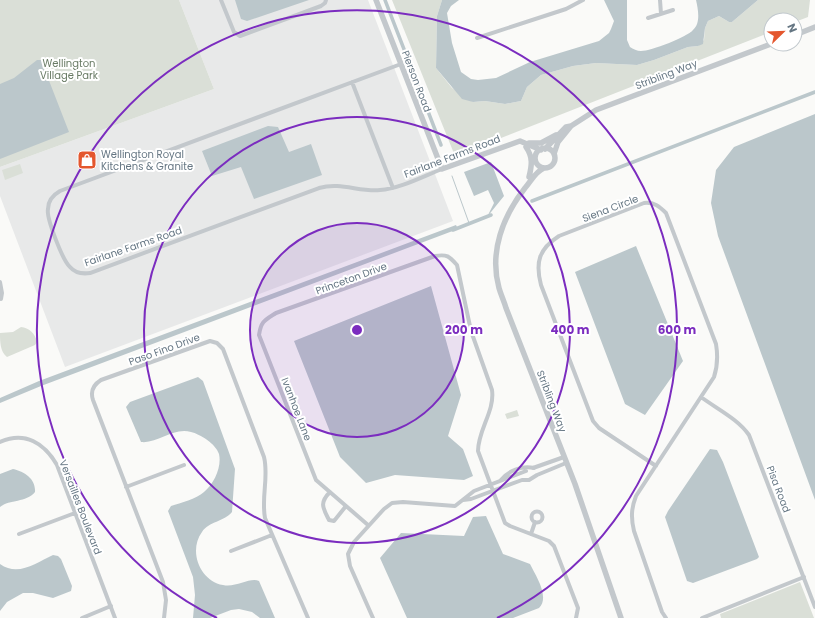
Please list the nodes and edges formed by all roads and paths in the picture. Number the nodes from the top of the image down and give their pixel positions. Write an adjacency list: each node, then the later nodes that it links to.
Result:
1 (222, 0): 2 (street)
2 (326, 0)
3 (376, 0): 13 (street, Pierson Road)
4 (583, 0): 11 (street)
5 (660, 0): 7 (street)
6 (673, 10): 7 (street)
7 (661, 14): 8 (street)
8 (648, 18)
9 (815, 27): 10 (street)
10 (803, 32)
11 (477, 38)
12 (763, 47): 15 (street, Stribling Way)
13 (401, 64): 14 (street, Fairlane Farms Road); 22 (street, Pierson Road)
14 (352, 82): 24 (street); 24 (street, Fairlane Farms Road)
15 (571, 126): 16 (street, Stribling Way); 19 (street, Stribling Way)
16 (564, 129): 17 (street); 18 (street, Stribling Way)
17 (526, 145): 18 (street, Fairlane Farms Road); 20 (street, Fairlane Farms Road); 22 (street, Fairlane Farms Road); 23 (street)
18 (543, 149): 19 (street); 20 (street)
19 (554, 154): 21 (street)
20 (536, 159): 21 (street); 23 (street, Stribling Way)
21 (544, 168): 25 (street, Stribling Way)
22 (442, 169): 24 (street, Fairlane Farms Road)
23 (529, 177): 25 (street, Stribling Way)
24 (393, 188)
25 (522, 192): 31 (street, Stribling Way)
26 (0, 282): 27 (street)
27 (1, 299)
28 (261, 325): 37 (street, Princeton Drive); 40 (street, Ivanhoe Lane)
29 (701, 397): 34 (street, Siena Circle); 34 (street, Siena Circle); 50 (street, Pisa Road)
30 (0, 442): 43 (street, Versailles Boulevard)
31 (564, 456): 32 (street, Stribling Way); 35 (street)
32 (566, 463): 36 (street); 60 (street, Stribling Way)
33 (184, 465): 38 (street)
34 (656, 466): 61 (street, Siena Circle)
35 (526, 470): 36 (street); 37 (street)
36 (524, 480): 39 (street)
37 (490, 484): 39 (street); 41 (street)
38 (126, 487): 48 (street, Paso Fino Drive); 56 (street, Paso Fino Drive)
39 (492, 490): 41 (street); 47 (street)
40 (330, 492): 42 (street, Ivanhoe Lane); 42 (street)
41 (463, 500): 45 (street)
42 (346, 506): 45 (street, Ivanhoe Lane)
43 (75, 513): 46 (street); 51 (street, Versailles Boulevard)
44 (535, 522): 47 (street)
45 (368, 525): 58 (street)
46 (19, 534)
47 (531, 534): 59 (street)
48 (272, 535): 49 (street); 57 (street, Paso Fino Drive)
49 (231, 551)
50 (804, 577): 52 (street, Pisa Road); 53 (street)
51 (111, 606): 54 (street); 55 (street, Versailles Boulevard)
52 (815, 607)
53 (714, 613): 62 (street); 63 (street)
54 (82, 618)
55 (115, 618)
56 (164, 618)
57 (308, 618)
58 (373, 618)
59 (576, 618)
60 (621, 618)
61 (666, 618)
62 (702, 618)
63 (716, 618)

